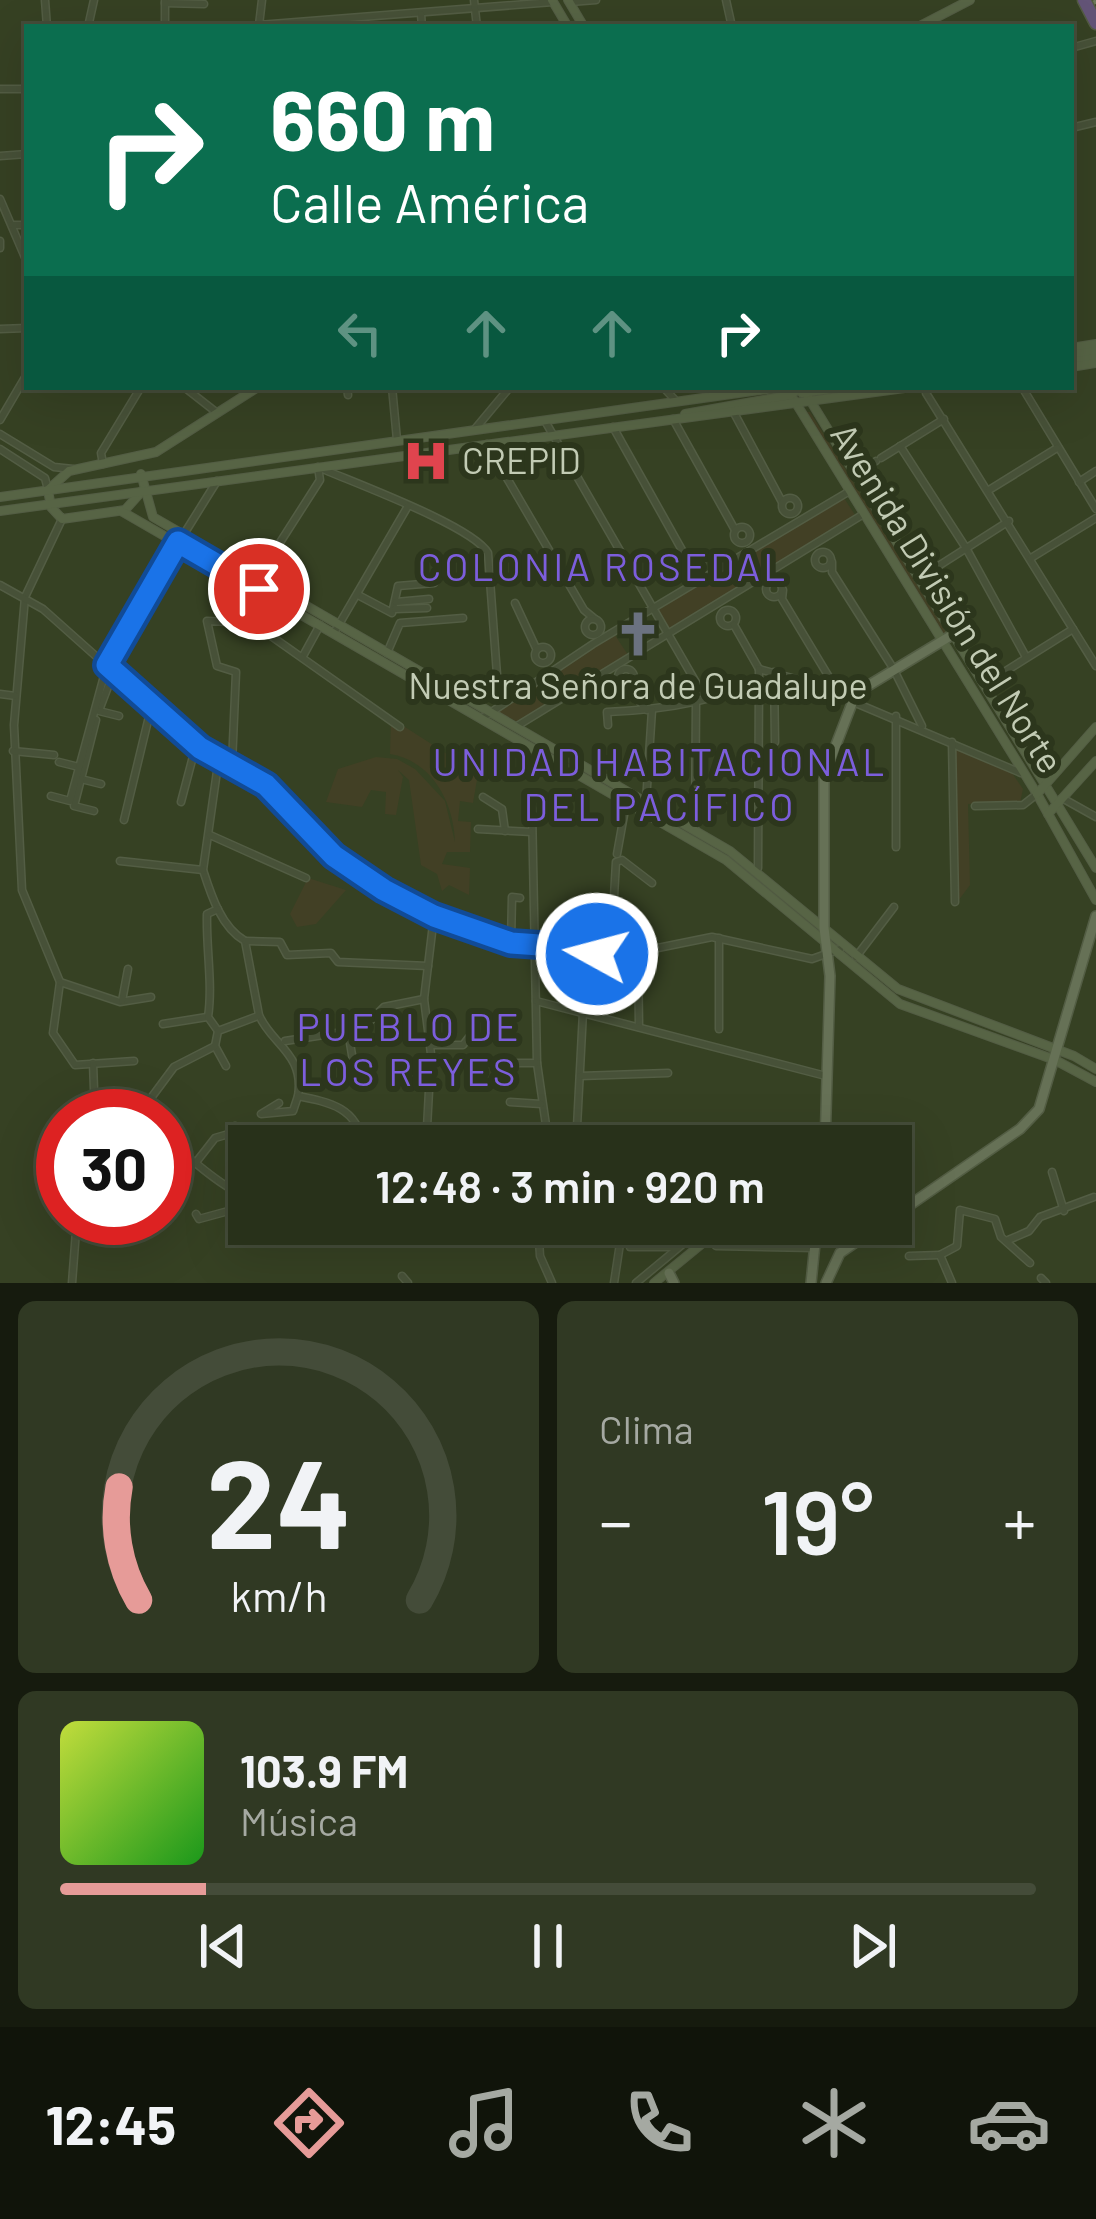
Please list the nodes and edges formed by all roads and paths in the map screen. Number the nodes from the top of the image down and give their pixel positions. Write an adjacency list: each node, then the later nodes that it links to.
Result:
1 (596, 0): 5 (street)
2 (970, 0): 13 (main road)
3 (1084, 0): 10 (highway)
4 (552, 1): 8 (street)
5 (569, 1)
6 (165, 2): 7 (street)
7 (204, 4)
8 (475, 5): 9 (street)
9 (421, 14): 11 (street); 12 (street)
10 (1096, 23)
11 (274, 24)
12 (422, 24)
13 (925, 24)
14 (0, 199): 15 (street)
15 (12, 225): 16 (street); 17 (street)
16 (24, 225)
17 (24, 255)
18 (24, 379): 36 (street)
19 (139, 390): 48 (street)
20 (188, 390): 32 (street)
21 (250, 390): 32 (main road)
22 (392, 390): 41 (street)
23 (504, 390): 38 (street)
24 (666, 390): 30 (street)
25 (847, 390): 27 (main road)
26 (1024, 390): 44 (street)
27 (804, 392): 28 (main road); 28 (main road); 53 (main road, Avenida División del Norte)
28 (788, 393): 30 (main road); 31 (main road); 33 (main road); 60 (main road, Avenida División del Norte)
29 (926, 393): 34 (street)
30 (676, 401): 35 (main road)
31 (733, 411): 33 (main road); 58 (street)
32 (216, 412): 46 (main road)
33 (673, 419): 37 (main road); 72 (street)
34 (944, 419): 43 (street); 59 (street)
35 (544, 420): 38 (main road); 40 (street)
36 (0, 421)
37 (613, 427): 40 (main road); 86 (street)
38 (475, 429): 41 (main road)
39 (0, 434): 50 (street)
40 (548, 436): 42 (main road); 112 (street)
41 (397, 440): 52 (main road)
42 (487, 444): 49 (main road); 113 (street)
43 (900, 446): 53 (street); 84 (street)
44 (1058, 448): 55 (street); 59 (street)
45 (0, 449): 56 (street)
46 (156, 452): 47 (main road); 52 (main road)
47 (122, 461): 48 (main road); 52 (main road)
48 (103, 464): 50 (main road)
49 (318, 466): 54 (main road); 65 (street); 98 (street)
50 (77, 469): 56 (main road)
51 (1096, 471): 55 (street)
52 (146, 473): 56 (main road); 57 (main road)
53 (854, 474): 96 (main road, Avenida División del Norte)
54 (218, 479): 57 (main road); 79 (street)
55 (1079, 482): 66 (street)
56 (48, 490): 61 (main road); 64 (main road)
57 (148, 490): 64 (main road); 68 (main road); 79 (main road)
58 (780, 490): 62 (street); 63 (street)
59 (989, 490): 75 (street)
60 (848, 492): 70 (main road, Avenida División del Norte); 71 (street)
61 (0, 497)
62 (795, 500): 63 (street); 69 (street); 71 (street)
63 (782, 502): 69 (street)
64 (50, 503): 67 (main road); 74 (main road)
65 (409, 506): 103 (street); 154 (street)
66 (1096, 508)
67 (0, 511)
68 (121, 511): 74 (main road); 79 (main road)
69 (784, 512): 76 (street)
70 (862, 515): 80 (street); 129 (main road, Avenida División del Norte)
71 (806, 517): 76 (street)
72 (732, 518): 77 (street); 78 (street)
73 (1096, 518): 89 (street)
74 (62, 519): 106 (street)
75 (1009, 521): 84 (street); 89 (street)
76 (792, 525): 82 (street)
77 (747, 529): 78 (street); 81 (street); 82 (street)
78 (735, 530): 81 (street)
79 (181, 538): 98 (main road); 140 (street)
80 (820, 540): 83 (street); 88 (street)
81 (736, 541): 85 (street)
82 (758, 545): 85 (street)
83 (807, 548): 90 (street); 92 (street)
84 (966, 548): 96 (street); 135 (street)
85 (744, 553): 94 (street)
86 (687, 554): 87 (street); 91 (street)
87 (699, 557): 91 (street); 94 (street)
88 (830, 558): 90 (street); 90 (street); 93 (street)
89 (1031, 558): 123 (street)
90 (818, 566): 93 (street)
91 (688, 569): 99 (street)
92 (770, 570): 95 (street); 97 (street)
93 (832, 572): 141 (street)
94 (711, 573): 99 (street)
95 (759, 577): 102 (street); 107 (street)
96 (918, 579): 127 (main road, Avenida División del Norte)
97 (777, 580): 102 (street); 104 (street)
98 (255, 581): 105 (main road); 122 (main road)
99 (696, 581): 112 (street)
100 (434, 583): 110 (street)
101 (0, 585): 106 (street)
102 (765, 587): 104 (street)
103 (357, 594): 110 (street); 122 (street)
104 (779, 595): 149 (street)
105 (273, 597): 118 (street); 120 (main road)
106 (25, 598): 140 (street); 151 (street)
107 (723, 599): 111 (street); 114 (street)
108 (515, 603): 128 (street)
109 (428, 604): 110 (street)
110 (395, 606)
111 (712, 606): 115 (street); 125 (street)
112 (653, 608): 125 (street); 126 (street)
113 (584, 610): 117 (street); 119 (street)
114 (730, 610): 115 (street); 121 (street)
115 (719, 617): 121 (street)
116 (463, 618): 133 (street)
117 (598, 621): 119 (street); 124 (street); 126 (street)
118 (254, 622): 134 (street); 172 (street)
119 (586, 623): 124 (street)
120 (320, 626): 122 (main road); 134 (street)
121 (733, 626): 142 (street)
122 (337, 629): 133 (main road); 158 (main road)
123 (1073, 629): 135 (street); 139 (street)
124 (587, 633): 130 (street)
125 (668, 633): 138 (street); 152 (street)
126 (608, 635): 130 (street)
127 (952, 635): 129 (main road); 147 (main road, Avenida División del Norte)
128 (534, 637): 131 (street); 132 (street)
129 (940, 641): 141 (main road); 174 (main road, Avenida División del Norte)
130 (593, 644): 137 (street)
131 (549, 649): 132 (street); 136 (street); 137 (street)
132 (536, 651): 136 (street)
133 (387, 653): 158 (main road)
134 (303, 656): 162 (street)
135 (1026, 657): 147 (street)
136 (537, 661): 145 (street)
137 (560, 664): 145 (street)
138 (626, 665): 144 (street); 148 (street)
139 (1096, 666)
140 (110, 668): 155 (street); 156 (street); 173 (street)
141 (893, 668): 153 (main road); 164 (street)
142 (759, 669): 143 (street); 146 (street)
143 (774, 671): 149 (street); 166 (street)
144 (614, 672): 148 (street); 165 (street)
145 (545, 673): 154 (street)
146 (760, 680): 152 (street); 199 (street)
147 (983, 685): 176 (main road, Avenida División del Norte)
148 (630, 686): 157 (street)
149 (836, 690): 153 (street)
150 (0, 694): 151 (street)
151 (16, 696): 169 (street)
152 (701, 699): 157 (street); 195 (street)
153 (851, 701): 160 (street); 211 (main road)
154 (499, 702): 158 (street)
155 (152, 704): 168 (street); 190 (street)
156 (99, 710): 159 (street); 175 (street)
157 (650, 710): 161 (street); 183 (street)
158 (484, 715): 165 (main road)
159 (119, 716)
160 (896, 716): 164 (street); 196 (street)
161 (608, 725)
162 (400, 727)
163 (1096, 727): 176 (main road)
164 (923, 729): 167 (street)
165 (513, 731): 183 (main road); 184 (main road)
166 (775, 742)
167 (952, 742): 174 (street); 206 (street)
168 (196, 745): 170 (street); 182 (street)
169 (13, 752): 173 (street); 224 (street)
170 (219, 757): 172 (street); 194 (street)
171 (1096, 761): 181 (main road)
172 (232, 764): 209 (street)
173 (79, 767): 179 (street)
174 (1024, 774): 178 (main road, Avenida División del Norte)
175 (81, 778): 177 (street); 187 (street)
176 (1046, 782): 178 (main road); 181 (main road, Avenida División del Norte)
177 (101, 784)
178 (1036, 794): 185 (street); 188 (main road, Avenida División del Norte)
179 (51, 796)
180 (483, 796): 192 (street)
181 (1059, 800): 188 (main road); 189 (street); 200 (main road, Avenida División del Norte)
182 (181, 802)
183 (646, 802): 195 (main road)
184 (626, 803): 195 (main road); 197 (street)
185 (975, 806)
186 (532, 808): 193 (street)
187 (94, 811)
188 (1048, 814): 205 (main road, Avenida División del Norte)
189 (1096, 817)
190 (124, 820)
191 (478, 829): 192 (street)
192 (505, 831): 193 (street)
193 (532, 832): 216 (street)
194 (210, 835): 201 (street); 202 (street)
195 (696, 835): 199 (main road); 214 (main road)
196 (896, 847)
197 (617, 858): 203 (street); 218 (street)
198 (120, 861): 201 (street)
199 (758, 868): 211 (main road)
200 (1096, 868)
201 (203, 870): 208 (street)
202 (306, 878)
203 (652, 884)
204 (520, 898): 215 (street)
205 (1096, 900)
206 (955, 902)
207 (894, 907): 221 (street)
208 (218, 909): 213 (street); 233 (street)
209 (434, 916): 215 (street); 222 (street)
210 (1096, 916): 245 (main road)
211 (824, 928): 214 (main road); 220 (main road)
212 (719, 938): 219 (street); 220 (street); 237 (street)
213 (245, 940): 222 (street); 231 (street)
214 (824, 942): 220 (main road)
215 (511, 943): 216 (street)
216 (532, 947): 217 (street); 227 (street)
217 (597, 949): 218 (street); 232 (street)
218 (611, 949): 219 (street)
219 (638, 952): 236 (street)
220 (835, 952): 221 (main road); 245 (main road); 256 (main road)
221 (856, 957): 245 (main road)
222 (428, 966): 226 (street)
223 (128, 969): 228 (street)
224 (60, 982): 228 (street); 247 (street)
225 (151, 997): 228 (street)
226 (424, 999): 239 (street); 243 (street)
227 (535, 1000): 229 (street); 248 (street)
228 (122, 1002)
229 (583, 1012): 232 (street); 255 (street)
230 (476, 1013): 243 (street)
231 (259, 1016): 238 (street); 241 (street)
232 (596, 1016): 236 (street)
233 (208, 1017): 235 (street); 238 (street)
234 (334, 1018): 240 (street)
235 (164, 1024)
236 (639, 1027): 244 (street)
237 (719, 1029)
238 (218, 1031): 242 (street)
239 (348, 1031): 240 (street); 249 (street)
240 (333, 1032): 241 (street)
241 (285, 1041): 262 (street)
242 (215, 1046): 251 (street); 261 (street)
243 (431, 1046): 267 (street)
244 (734, 1052): 252 (street); 256 (street)
245 (1055, 1054): 253 (main road); 259 (main road); 277 (main road)
246 (134, 1061): 247 (street)
247 (93, 1063): 260 (street)
248 (537, 1063): 250 (street); 265 (street)
249 (356, 1064): 257 (street); 258 (street)
250 (510, 1064)
251 (226, 1066)
252 (732, 1066)
253 (1096, 1069)
254 (668, 1073): 255 (street)
255 (580, 1076): 269 (street)
256 (829, 1076): 270 (main road)
257 (356, 1078)
258 (367, 1081)
259 (1096, 1082)
260 (94, 1089)
261 (157, 1089)
262 (298, 1096): 264 (street); 266 (street)
263 (510, 1102): 265 (street)
264 (279, 1103)
265 (542, 1104): 268 (street)
266 (357, 1125)
267 (427, 1125)
268 (546, 1125)
269 (577, 1125)
270 (825, 1125)
271 (228, 1134): 273 (street)
272 (192, 1158): 273 (street)
273 (197, 1161): 275 (street)
274 (1052, 1172): 279 (street)
275 (228, 1188)
276 (1094, 1197): 279 (street)
277 (912, 1203)
278 (228, 1211): 280 (street)
279 (1064, 1211): 281 (street)
280 (196, 1214)
281 (1006, 1241): 294 (street); 296 (street)
282 (75, 1245): 299 (street)
283 (539, 1245): 301 (street)
284 (620, 1245): 302 (street)
285 (705, 1245): 298 (main road)
286 (766, 1245): 291 (street)
287 (815, 1245): 305 (main road)
288 (816, 1245): 293 (main road)
289 (852, 1245): 293 (main road)
290 (680, 1246): 292 (street); 303 (street)
291 (716, 1246)
292 (630, 1247)
293 (840, 1253): 306 (main road)
294 (940, 1255): 295 (street); 307 (street)
295 (909, 1256)
296 (1030, 1263)
297 (402, 1276): 300 (street)
298 (671, 1278): 304 (main road)
299 (72, 1283)
300 (408, 1283)
301 (552, 1283)
302 (614, 1283)
303 (636, 1283)
304 (654, 1283)
305 (811, 1283)
306 (826, 1283)
307 (952, 1283)

